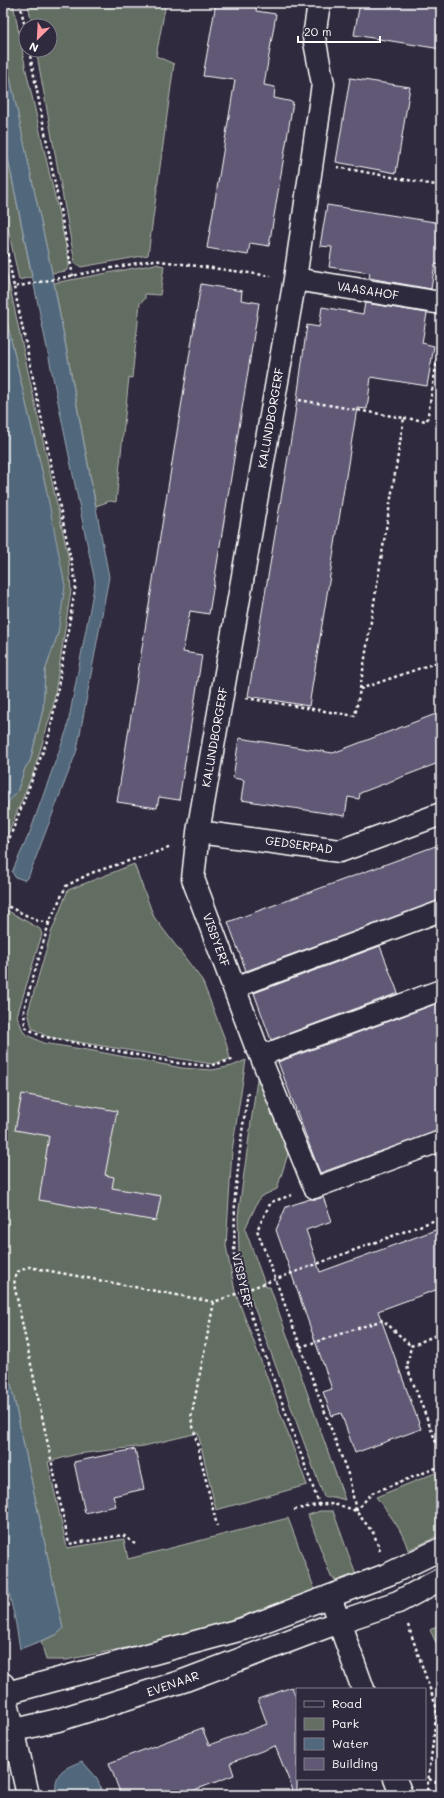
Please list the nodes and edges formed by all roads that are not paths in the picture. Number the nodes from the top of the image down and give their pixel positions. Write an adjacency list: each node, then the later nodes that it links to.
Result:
1 (320, 3): 2 (street, KALUNDBORGERF)
2 (295, 279): 3 (street, VAASAHOF); 5 (street, KALUNDBORGERF)
3 (441, 303)
4 (441, 814): 5 (street, GEDSERPAD)
5 (198, 835): 7 (street, VISBYERF)
6 (441, 911): 7 (street)
7 (234, 988): 9 (street, VISBYERF)
8 (441, 990): 9 (street)
9 (258, 1051): 10 (street, VISBYERF)
10 (441, 1141)
11 (441, 1549): 13 (street)
12 (441, 1579): 14 (street, EVENAAR)
13 (330, 1597): 14 (street); 16 (street)
14 (339, 1622): 15 (street); 17 (street, EVENAAR)
15 (363, 1688)
16 (4, 1690): 17 (street)
17 (8, 1732): 18 (street)
18 (28, 1795)

